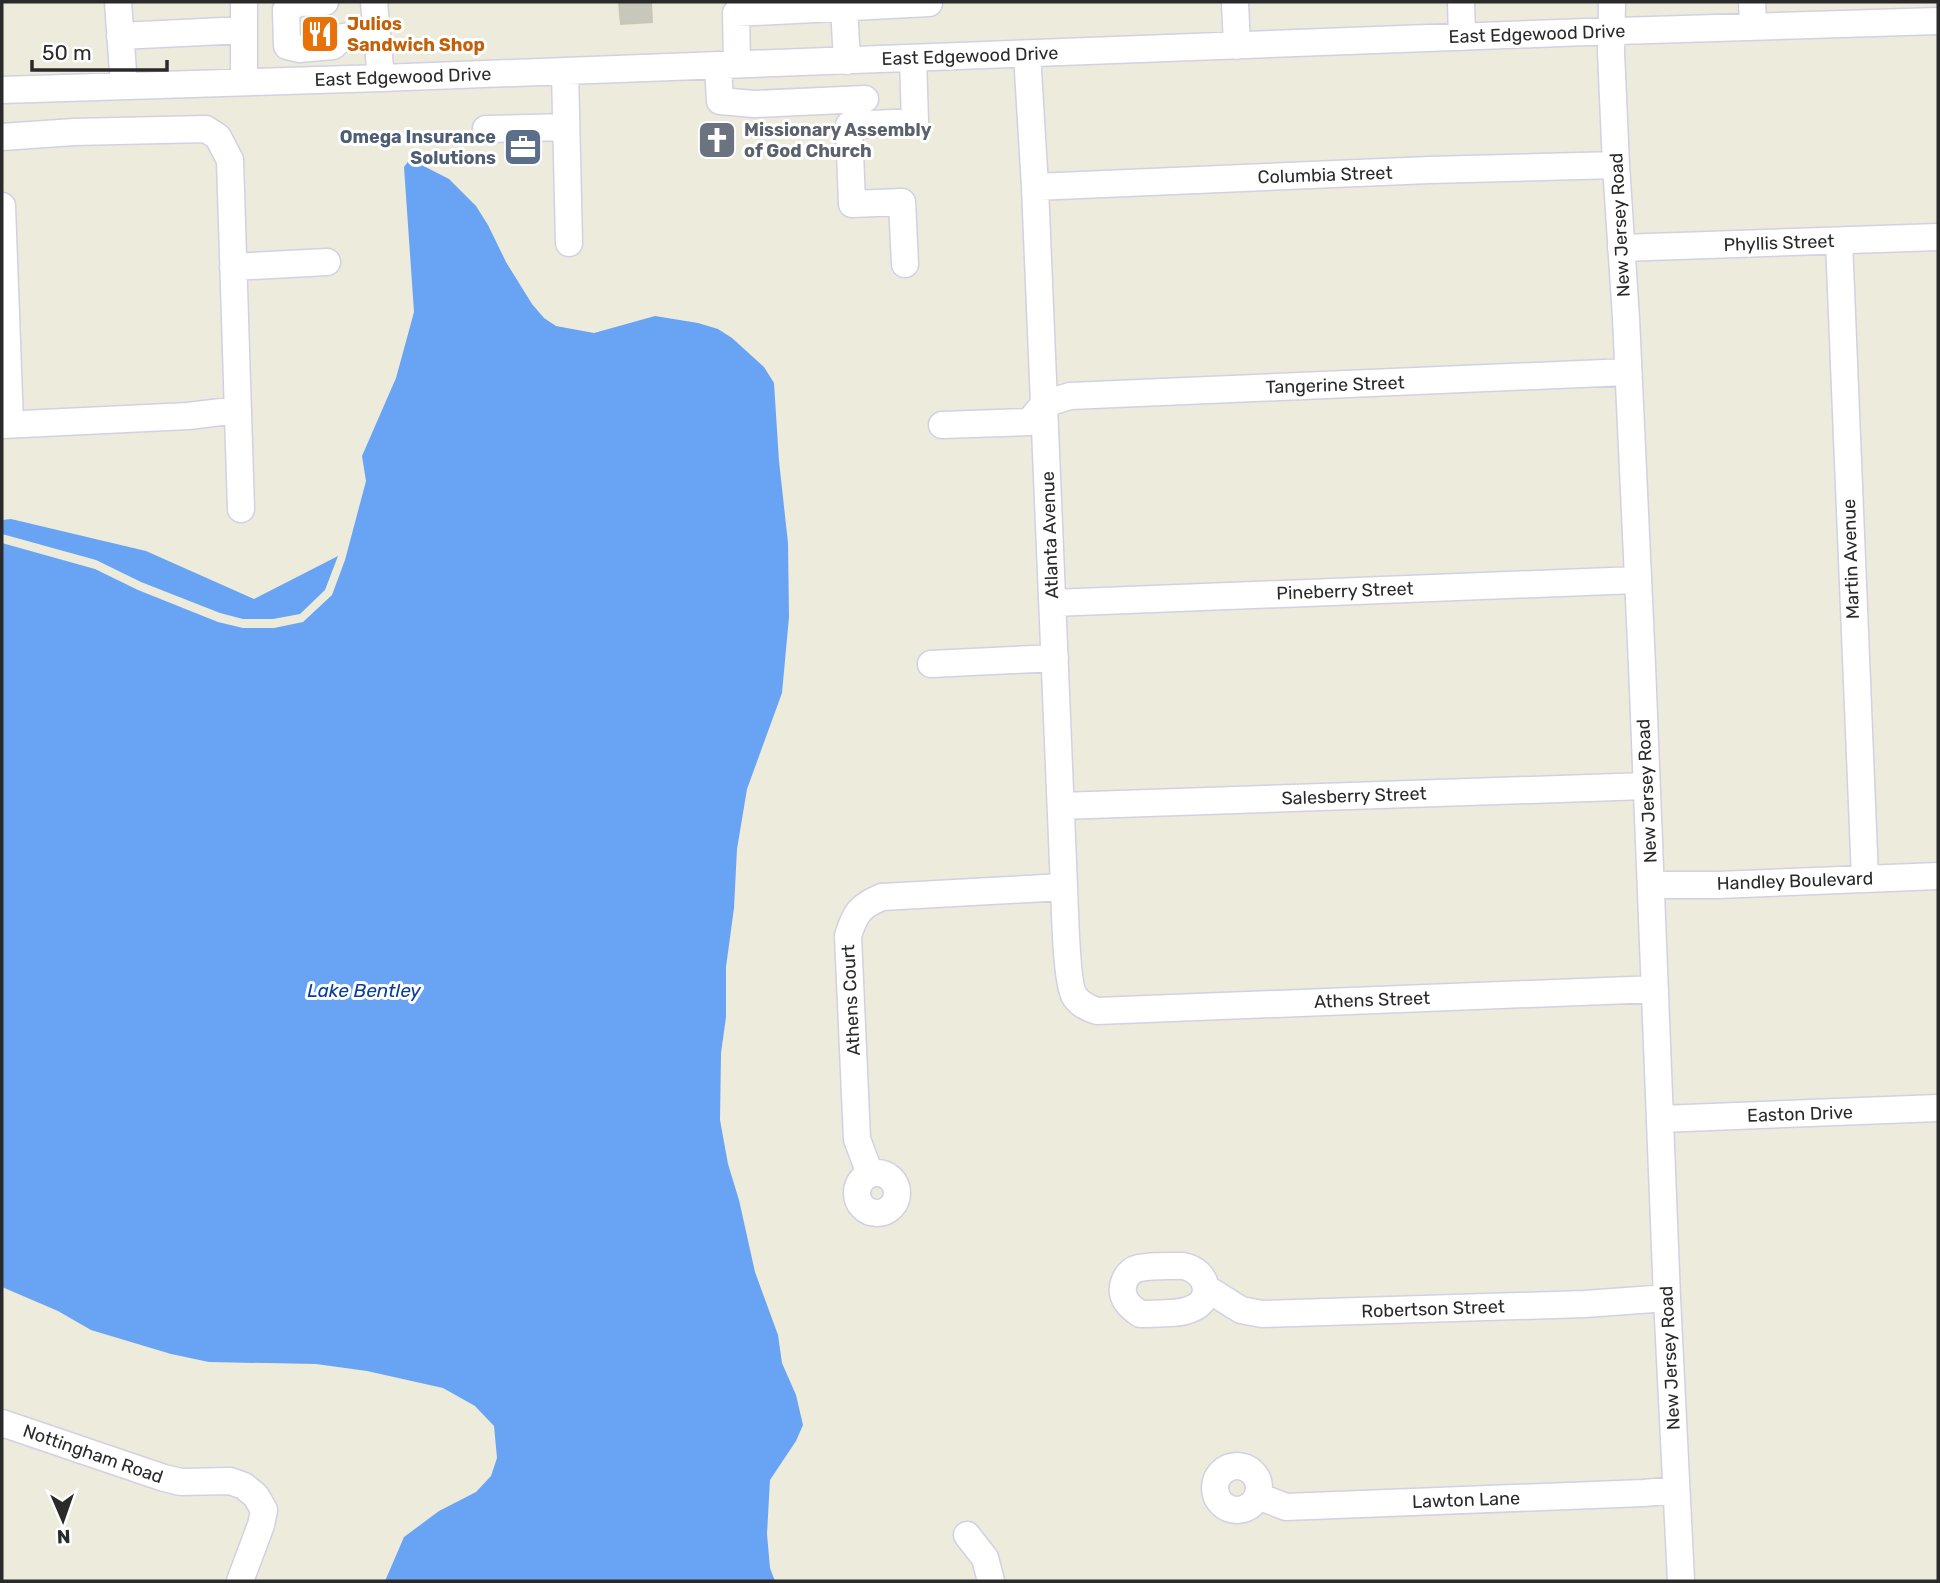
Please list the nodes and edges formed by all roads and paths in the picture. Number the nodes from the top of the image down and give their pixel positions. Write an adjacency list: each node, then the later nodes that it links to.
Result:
1 (118, 2): 16 (street)
2 (244, 2): 13 (street)
3 (325, 2): 19 (street)
4 (340, 2): 17 (street)
5 (374, 2): 15 (street)
6 (1235, 2): 20 (street)
7 (1461, 2): 18 (street)
8 (1612, 2): 14 (street, New Jersey Road)
9 (929, 3): 10 (street)
10 (844, 7): 23 (street); 25 (street)
11 (1752, 14): 12 (street, East Edgewood Drive); 14 (street, East Edgewood Drive)
12 (1938, 21)
13 (244, 30): 16 (street); 29 (street)
14 (1612, 31): 18 (street, East Edgewood Drive); 38 (street, New Jersey Road)
15 (376, 34): 17 (street); 27 (street)
16 (120, 36): 30 (street)
17 (343, 37): 19 (street)
18 (1462, 37): 20 (street, East Edgewood Drive)
19 (287, 46): 28 (street)
20 (1237, 46): 21 (street, East Edgewood Drive)
21 (1027, 54): 22 (street, East Edgewood Drive); 39 (street, Atlanta Avenue)
22 (913, 58): 23 (street, East Edgewood Drive); 34 (street)
23 (848, 61): 24 (street, East Edgewood Drive); 32 (street); 34 (street)
24 (767, 63): 25 (street, East Edgewood Drive); 33 (street)
25 (728, 65): 26 (street, East Edgewood Drive); 33 (street)
26 (565, 71): 27 (street, East Edgewood Drive); 35 (street)
27 (381, 78): 28 (street, East Edgewood Drive)
28 (286, 81): 29 (street, East Edgewood Drive)
29 (244, 82): 30 (street, East Edgewood Drive)
30 (124, 86): 31 (street, East Edgewood Drive)
31 (2, 90)
32 (835, 100): 33 (street); 34 (street)
33 (769, 103)
34 (866, 112): 46 (street)
35 (566, 127): 36 (street); 43 (street)
36 (486, 129)
37 (2, 137): 47 (street)
38 (1616, 165): 39 (street, Columbia Street); 44 (street, New Jersey Road)
39 (1035, 187): 49 (street, Atlanta Avenue)
40 (2, 206): 51 (street)
41 (1938, 237): 42 (street, Phyllis Street)
42 (1839, 241): 44 (street, Phyllis Street); 61 (street, Martin Avenue)
43 (569, 243)
44 (1621, 248): 48 (street, New Jersey Road)
45 (327, 262): 47 (street)
46 (905, 264)
47 (233, 267): 50 (street)
48 (1627, 372): 49 (street, Tangerine Street); 54 (street, New Jersey Road)
49 (1044, 404): 52 (street); 55 (street, Atlanta Avenue)
50 (238, 410): 51 (street); 53 (street)
51 (6, 425)
52 (942, 425)
53 (241, 509)
54 (1636, 580): 55 (street, Pineberry Street); 58 (street, New Jersey Road)
55 (1053, 603): 56 (street, Atlanta Avenue)
56 (1055, 658): 57 (street); 59 (street, Atlanta Avenue)
57 (931, 664)
58 (1646, 786): 59 (street, Salesberry Street); 62 (street, New Jersey Road)
59 (1061, 806): 63 (street, Atlanta Avenue)
60 (1938, 876): 61 (street, Handley Boulevard)
61 (1865, 878): 62 (street, Handley Boulevard)
62 (1652, 885): 64 (street, New Jersey Road)
63 (1064, 887): 65 (street, Atlanta Avenue); 68 (street, Athens Court)
64 (1655, 989): 65 (street, Athens Street); 67 (street, New Jersey Road)
65 (1088, 1008)
66 (1938, 1108): 67 (street, Easton Drive)
67 (1661, 1119): 70 (street, New Jersey Road)
68 (870, 1174)
69 (1206, 1288): 70 (street, Robertson Street)
70 (1667, 1298): 72 (street, New Jersey Road)
71 (2, 1423): 75 (street, Nottingham Road)
72 (1676, 1490): 73 (street, Lawton Lane); 77 (street, New Jersey Road)
73 (1258, 1496)
74 (967, 1535): 76 (street)
75 (240, 1581)
76 (991, 1581)
77 (1681, 1581)

